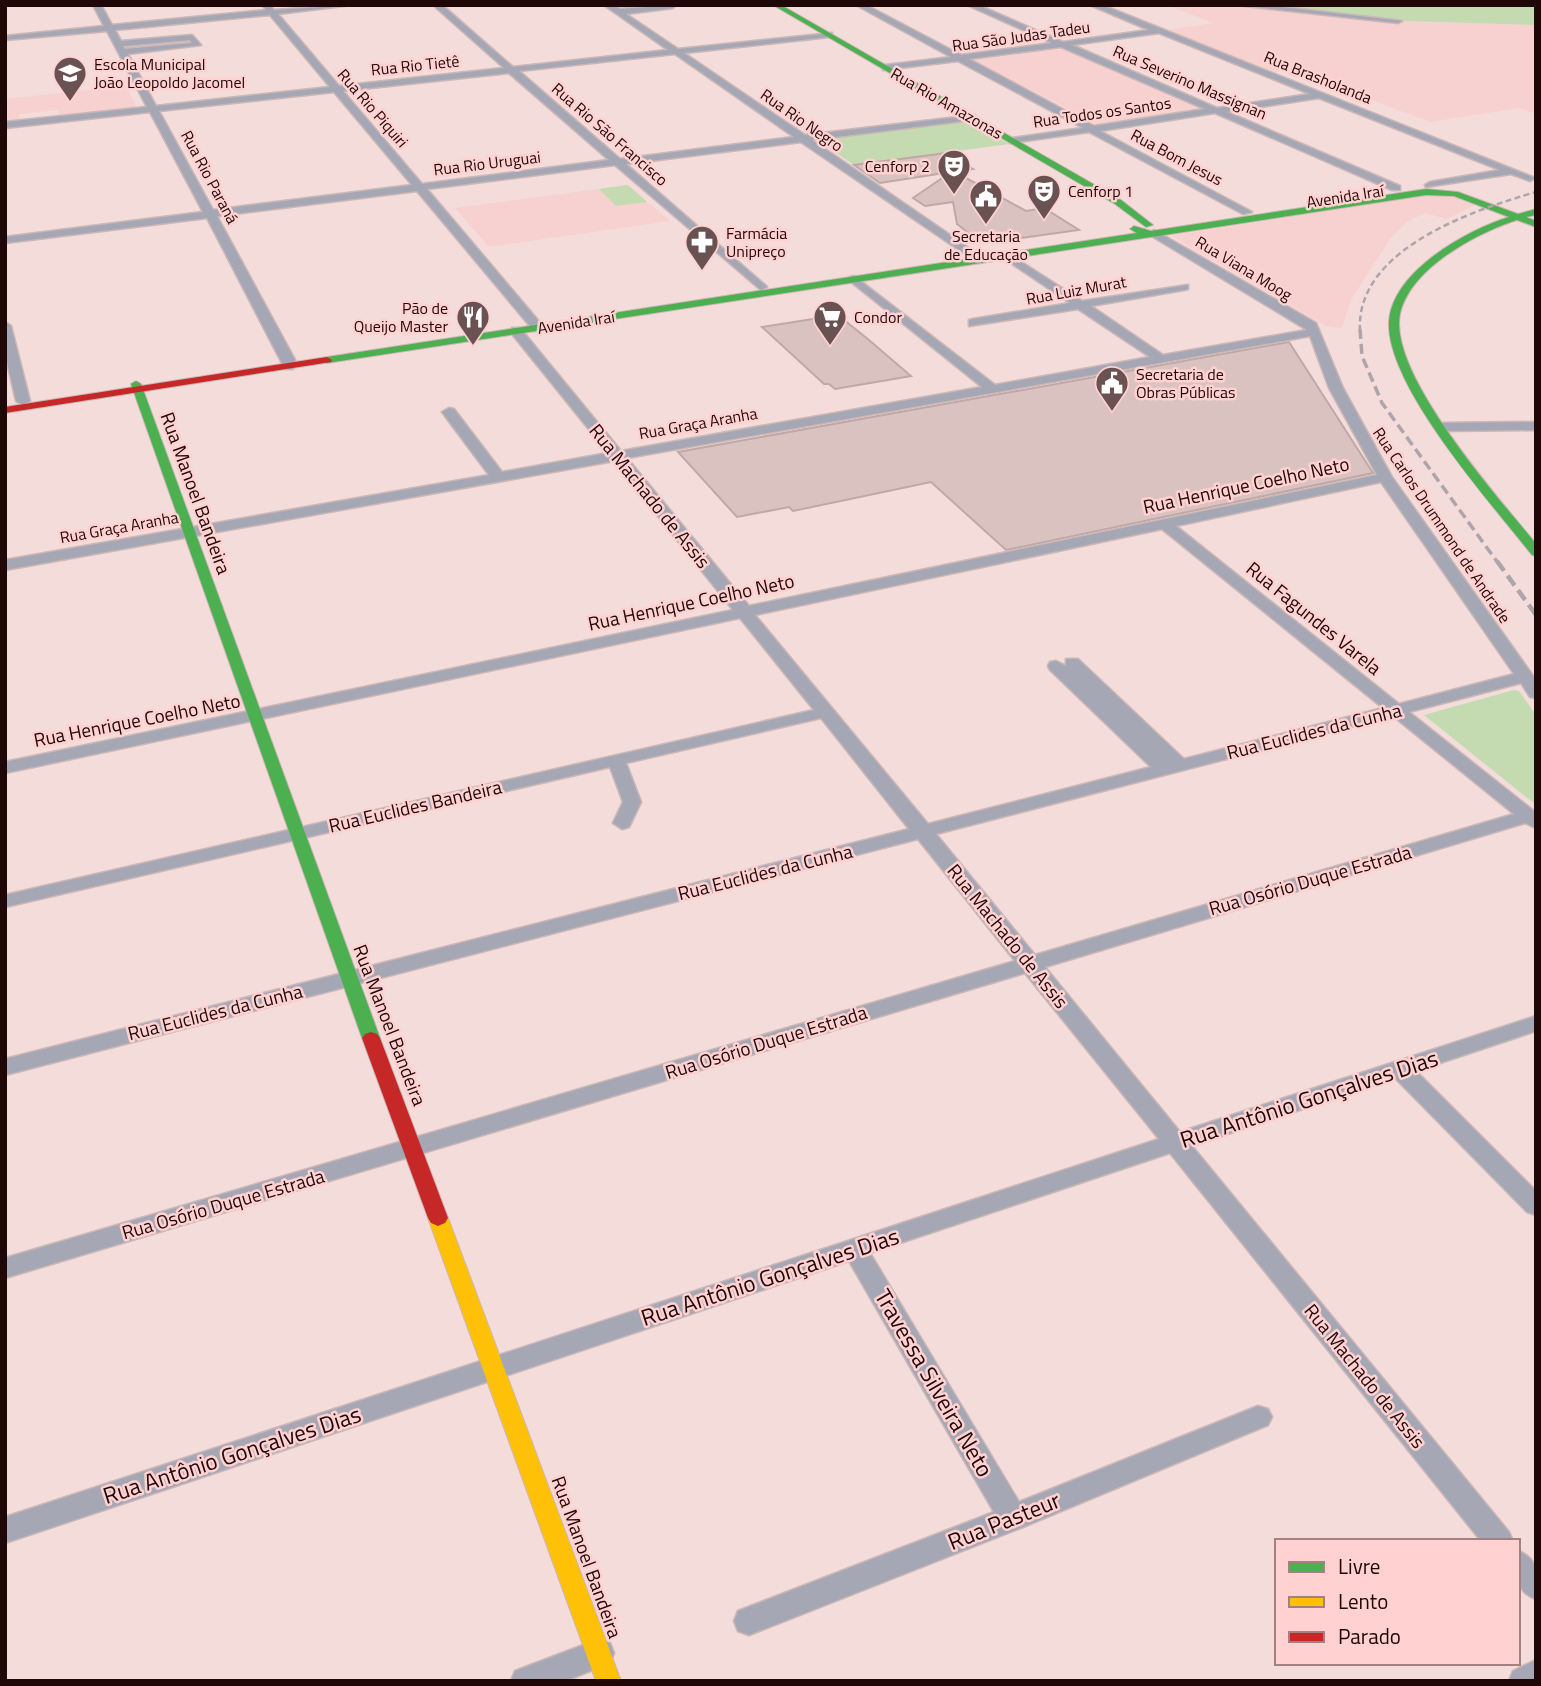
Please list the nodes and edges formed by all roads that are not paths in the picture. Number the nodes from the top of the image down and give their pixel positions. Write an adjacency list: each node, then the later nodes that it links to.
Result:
1 (97, 5): 14 (street, Rua Rio Paraná)
2 (347, 5): 11 (street)
3 (438, 5): 23 (street, Rua Rio São Francisco)
4 (608, 5): 12 (street, Rua Rio Negro)
5 (776, 5): 16 (main road, Rua Rio Amazonas)
6 (860, 5): 21 (street, Rua Bom Jesus)
7 (971, 5): 18 (street, Rua Severino Massignan)
8 (1094, 5): 15 (street, Rua Brasholanda)
9 (1241, 5): 13 (street)
10 (673, 6): 12 (street)
11 (269, 9): 14 (street); 24 (street, Rua Rio Piquiri)
12 (618, 12): 20 (street, Rua Rio Negro)
13 (1398, 21)
14 (108, 28): 17 (street); 19 (street, Rua Rio Paraná)
15 (1160, 31): 18 (street, Rua São Judas Tadeu); 25 (street, Rua Brasholanda)
16 (829, 35): 20 (street, Rua Rio Tietê); 22 (main road, Rua Rio Amazonas)
17 (5, 38)
18 (1062, 45): 21 (street, Rua São Judas Tadeu); 27 (street, Rua Severino Massignan)
19 (120, 48): 19 (street); 26 (street, Rua Rio Paraná)
20 (675, 51): 23 (street, Rua Rio Tietê); 31 (street, Rua Rio Negro)
21 (961, 58): 22 (street, Rua São Judas Tadeu); 30 (street, Rua Bom Jesus)
22 (886, 68): 28 (main road, Rua Rio Amazonas)
23 (511, 69): 24 (street, Rua Rio Tietê); 33 (street, Rua Rio São Francisco)
24 (336, 88): 26 (street, Rua Rio Tietê); 38 (street, Rua Rio Piquiri)
25 (1320, 95): 27 (street, Rua Todos os Santos); 35 (street, Rua Brasholanda)
26 (153, 108): 29 (street, Rua Rio Tietê); 43 (street, Rua Rio Paraná)
27 (1217, 111): 30 (street, Rua Todos os Santos); 39 (street, Rua Severino Massignan)
28 (972, 117): 31 (street, Rua Rio Uruguai); 32 (main road, Rua Rio Amazonas)
29 (5, 125)
30 (1093, 129): 32 (street, Rua Todos os Santos); 42 (street, Rua Bom Jesus)
31 (803, 139): 33 (street, Rua Rio Uruguai); 49 (street, Rua Rio Negro)
32 (1013, 141): 41 (main road, Rua Rio Amazonas)
33 (618, 162): 38 (street, Rua Rio Uruguai); 51 (street, Rua Rio São Francisco)
34 (1536, 166): 35 (street, Avenida Iraí)
35 (1511, 170): 36 (street, Rua Brasholanda); 37 (street, Avenida Iraí)
36 (1533, 178): 40 (street, Avenida Iraí)
37 (1430, 185): 39 (main road, Avenida Iraí); 40 (main road)
38 (421, 187): 43 (street, Rua Rio Uruguai); 57 (street, Rua Rio Piquiri)
39 (1396, 188): 42 (main road, Avenida Iraí)
40 (1460, 192): 44 (main road); 46 (main road, Avenida Iraí)
41 (1118, 202): 45 (main road); 46 (main road, Rua Rio Amazonas)
42 (1247, 212): 45 (main road, Avenida Iraí)
43 (212, 214): 47 (street, Rua Rio Uruguai); 60 (street, Rua Rio Paraná)
44 (1530, 217): 69 (main road)
45 (1179, 222): 46 (main road, Avenida Iraí)
46 (1148, 229): 48 (main road, Avenida Iraí); 49 (main road, Avenida Iraí); 58 (street, Rua Viana Moog)
47 (5, 240)
48 (1006, 255): 49 (main road, Avenida Iraí); 54 (street)
49 (976, 257): 50 (main road, Avenida Iraí); 51 (main road, Avenida Iraí)
50 (854, 279): 53 (main road, Avenida Iraí); 62 (street)
51 (761, 287): 53 (main road, Avenida Iraí)
52 (1184, 287): 54 (street, Rua Luiz Murat)
53 (738, 294): 57 (main road, Avenida Iraí)
54 (1080, 305): 55 (street, Rua Luiz Murat); 59 (street)
55 (973, 323)
56 (5, 326): 64 (street)
57 (529, 327): 60 (main road, Avenida Iraí); 70 (street, Rua Machado de Assis)
58 (1314, 332): 59 (street, Rua Graça Aranha); 72 (street, Rua Carlos Drummond de Andrade)
59 (1161, 359): 62 (street, Rua Graça Aranha)
60 (289, 363): 61 (main road, Avenida Iraí)
61 (136, 387): 63 (main road, Avenida Iraí); 74 (main road, Rua Manoel Bandeira)
62 (992, 389): 70 (street, Rua Graça Aranha)
63 (93, 393): 64 (main road, Avenida Iraí); 66 (main road, Avenida Iraí)
64 (23, 401): 65 (main road, Avenida Iraí)
65 (5, 404)
66 (5, 410)
67 (449, 412): 71 (street)
68 (1536, 425): 69 (street)
69 (1442, 427): 75 (main road)
70 (617, 456): 71 (street, Rua Graça Aranha); 77 (street, Rua Machado de Assis)
71 (498, 477): 74 (street, Rua Graça Aranha)
72 (1385, 477): 73 (street, Rua Henrique Coelho Neto); 79 (street, Rua Carlos Drummond de Andrade)
73 (1165, 524): 77 (street, Rua Henrique Coelho Neto); 80 (street, Rua Fagundes Varela)
74 (188, 532): 76 (street, Rua Graça Aranha); 82 (main road, Rua Manoel Bandeira)
75 (1536, 552)
76 (5, 565)
77 (744, 612): 81 (street, Rua Machado de Assis); 82 (street, Rua Henrique Coelho Neto)
78 (1064, 664): 84 (street)
79 (1530, 685): 80 (street, Rua Euclides da Cunha)
80 (1395, 710): 84 (street, Rua Euclides da Cunha); 86 (street, Rua Fagundes Varela)
81 (826, 712): 83 (street, Rua Euclides Bandeira); 88 (street, Rua Machado de Assis)
82 (256, 717): 85 (street, Rua Henrique Coelho Neto); 89 (main road, Rua Manoel Bandeira)
83 (616, 760): 87 (street); 89 (street, Rua Euclides Bandeira)
84 (1172, 767): 88 (street, Rua Euclides da Cunha)
85 (5, 768)
86 (1532, 820): 91 (street, Rua Osório Duque Estrada)
87 (622, 823)
88 (923, 831): 91 (street, Rua Machado de Assis); 92 (street, Rua Euclides da Cunha)
89 (298, 832): 90 (street, Rua Euclides Bandeira); 92 (main road, Rua Manoel Bandeira)
90 (5, 901)
91 (1030, 963): 96 (street, Rua Machado de Assis); 97 (street, Rua Osório Duque Estrada)
92 (349, 978): 94 (street, Rua Euclides da Cunha); 97 (main road, Rua Manoel Bandeira)
93 (1536, 1024): 95 (street, Rua Antônio Gonçalves Dias)
94 (5, 1066)
95 (1400, 1069): 96 (street, Rua Antônio Gonçalves Dias); 98 (street)
96 (1176, 1143): 99 (street, Rua Antônio Gonçalves Dias); 105 (street, Rua Machado de Assis)
97 (415, 1148): 100 (street, Rua Osório Duque Estrada); 101 (main road, Rua Manoel Bandeira)
98 (1536, 1206)
99 (855, 1249): 101 (street, Rua Antônio Gonçalves Dias); 103 (street, Travessa Silveira Neto)
100 (5, 1268)
101 (495, 1368): 104 (street, Rua Antônio Gonçalves Dias); 109 (main road, Rua Manoel Bandeira)
102 (1258, 1418): 103 (street, Rua Pasteur)
103 (1013, 1518): 108 (street, Rua Pasteur)
104 (5, 1530)
105 (1497, 1539)
106 (1520, 1566): 107 (street)
107 (1536, 1586)
108 (748, 1621)
109 (604, 1667): 111 (street)
110 (1536, 1675): 112 (street)
111 (526, 1681)
112 (1524, 1681)

